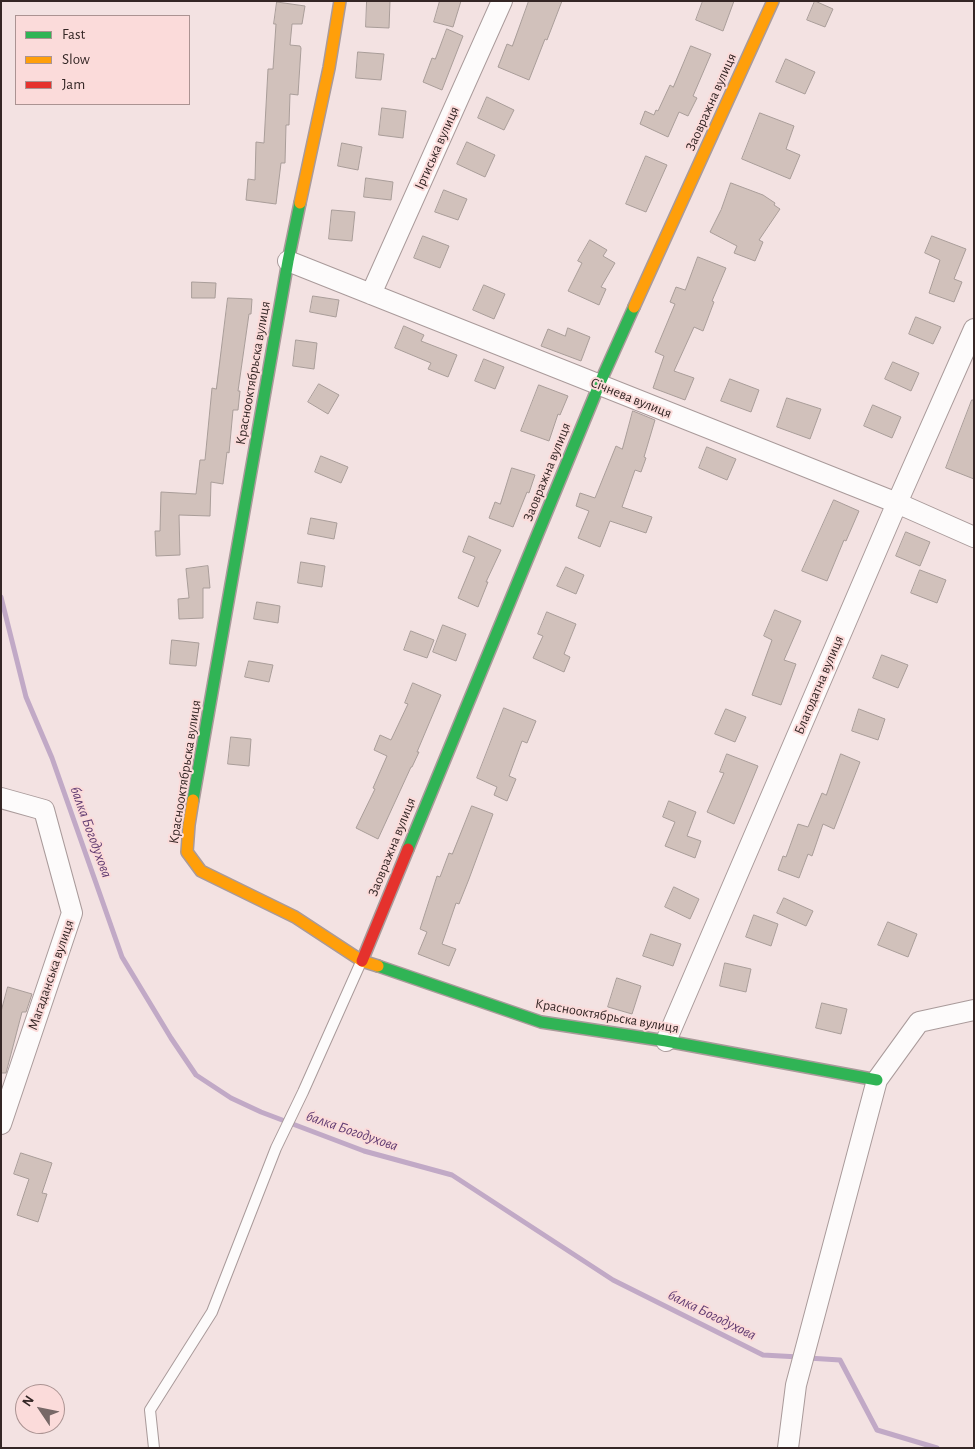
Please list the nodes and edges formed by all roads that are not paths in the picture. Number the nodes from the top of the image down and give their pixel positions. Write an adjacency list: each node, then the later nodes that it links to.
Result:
1 (340, 1): 4 (street, Краснооктябрьска вулиця)
2 (502, 1): 5 (street, Іртиська вулиця)
3 (773, 1): 7 (street, Заовражна вулиця)
4 (288, 261): 5 (street, Січнева вулиця); 11 (street, Краснооктябрьска вулиця)
5 (371, 294): 7 (street, Січнева вулиця)
6 (974, 329): 8 (street, Благодатна вулиця)
7 (599, 385): 8 (street, Січнева вулиця); 11 (street, Заовражна вулиця)
8 (897, 503): 9 (street, Січнева вулиця); 13 (street, Благодатна вулиця)
9 (974, 537)
10 (1, 798): 15 (street, Магаданська вулиця)
11 (362, 961): 13 (street, Краснооктябрьска вулиця); 16 (lane)
12 (974, 1010): 14 (street)
13 (666, 1041): 14 (street, Краснооктябрьска вулиця)
14 (876, 1080): 17 (street)
15 (1, 1124)
16 (154, 1448)
17 (788, 1448)

